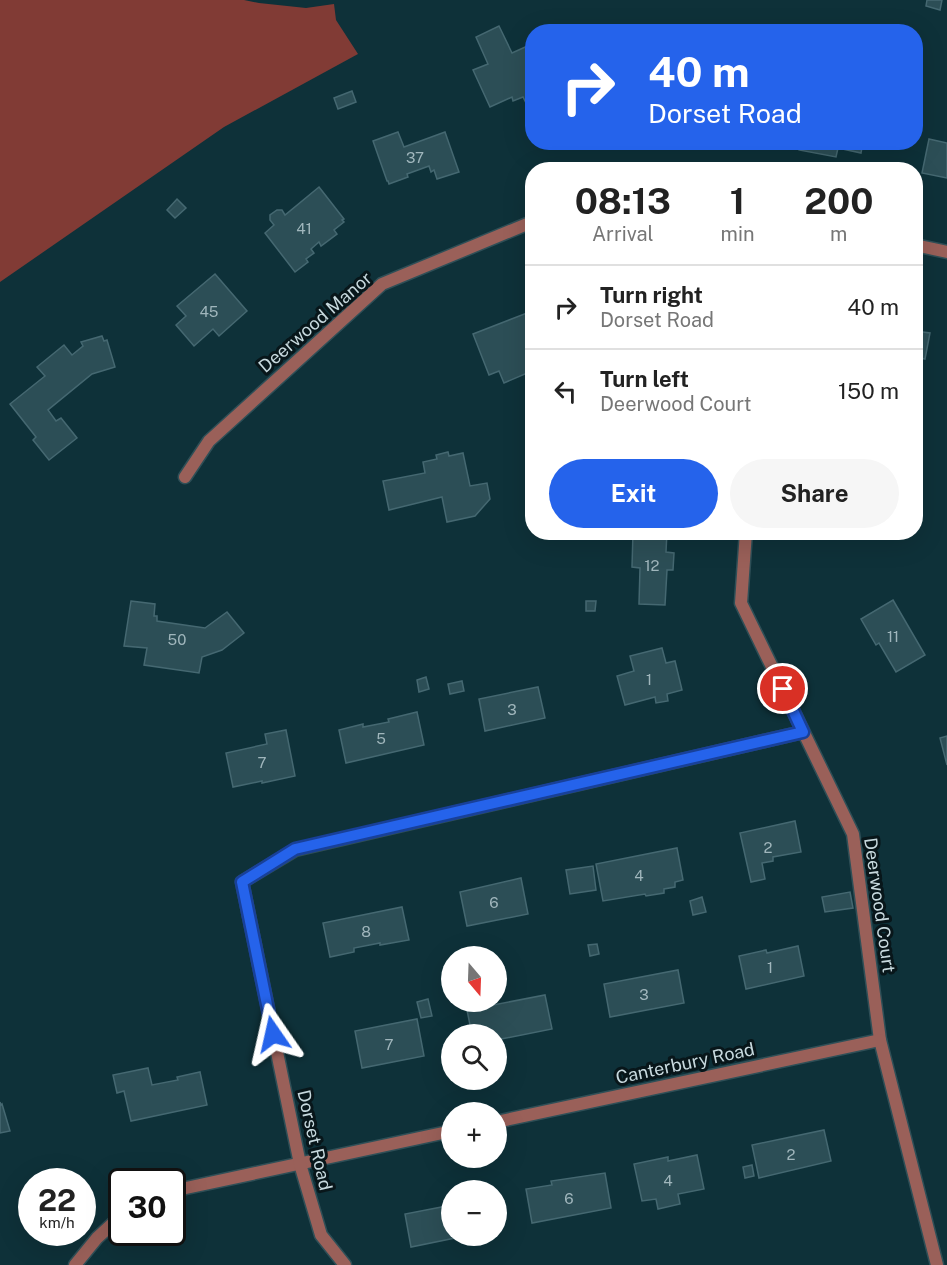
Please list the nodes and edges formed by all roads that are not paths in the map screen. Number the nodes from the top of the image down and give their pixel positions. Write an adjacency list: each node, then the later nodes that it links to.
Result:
1 (525, 225): 4 (street, Deerwood Manor)
2 (923, 247): 3 (street)
3 (947, 252)
4 (185, 477)
5 (745, 540): 6 (street, Deerwood Court)
6 (803, 732): 7 (street, Deerwood Court); 10 (street, Dorset Road)
7 (880, 1040): 8 (street, Canterbury Road); 15 (street, Deerwood Court)
8 (507, 1120)
9 (441, 1133): 10 (street)
10 (300, 1164): 11 (street); 14 (street, Dorset Road)
11 (186, 1188)
12 (108, 1228): 13 (street)
13 (75, 1265)
14 (345, 1265)
15 (937, 1265)

